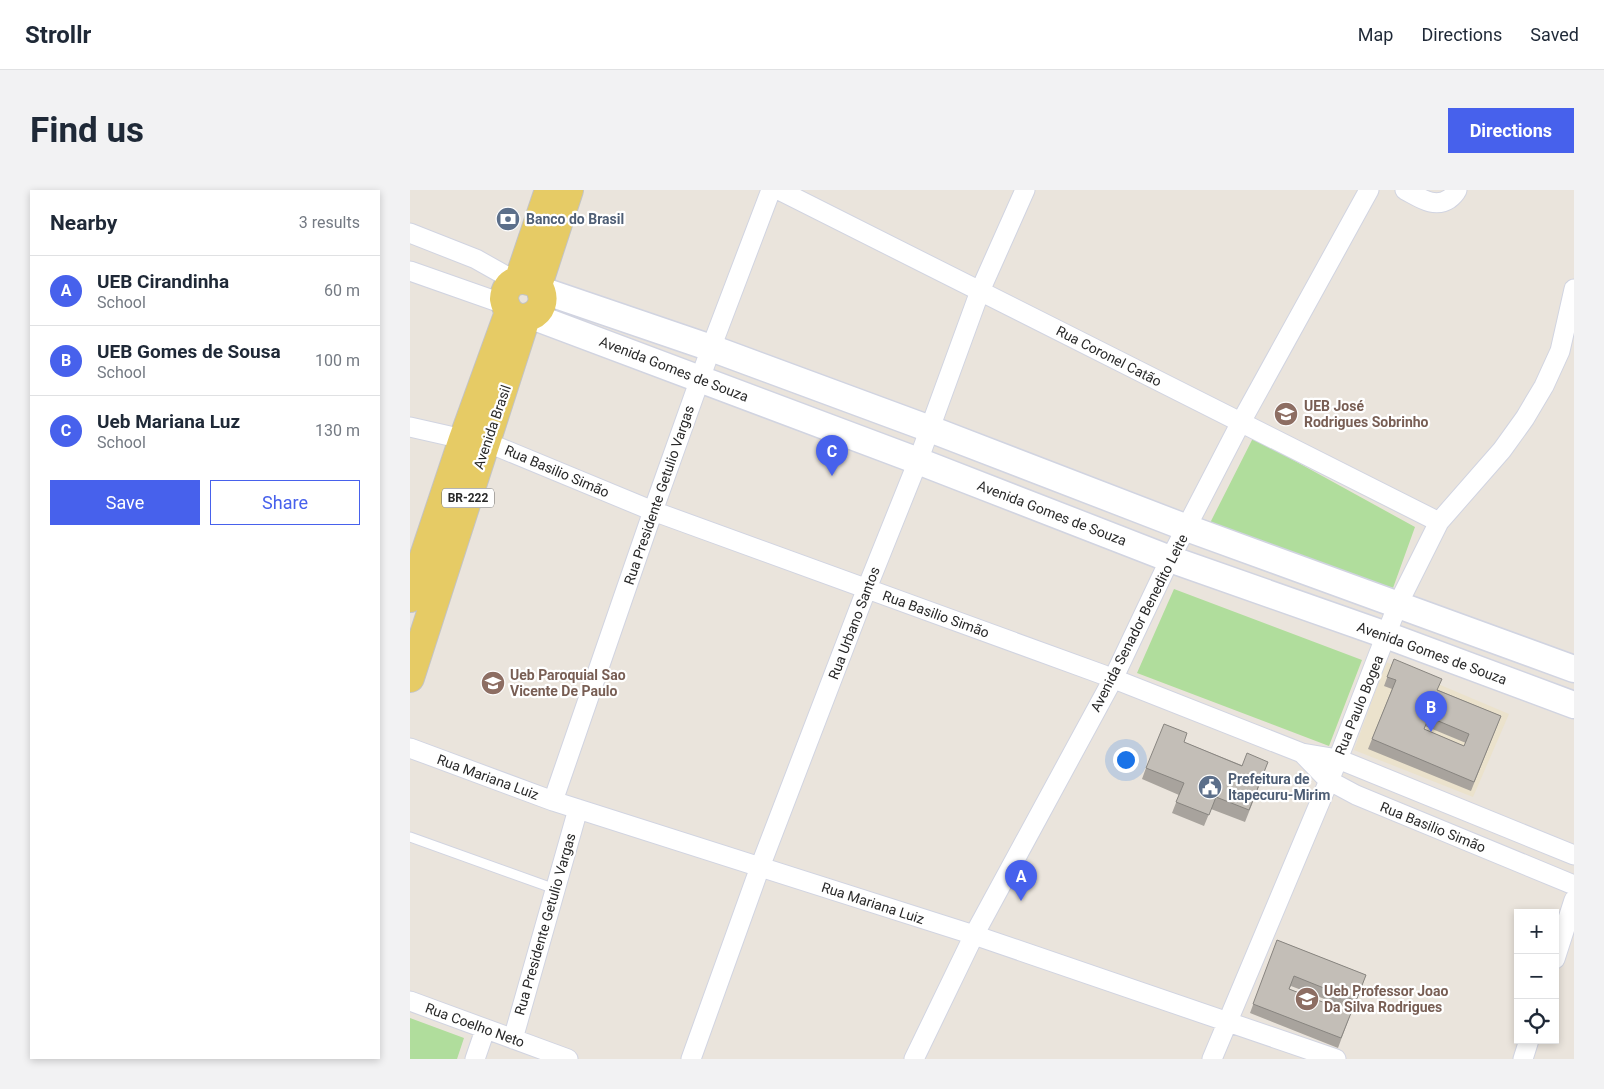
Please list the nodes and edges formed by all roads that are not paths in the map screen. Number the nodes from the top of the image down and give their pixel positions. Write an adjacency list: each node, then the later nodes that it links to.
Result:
1 (549, 190): 13 (main road, Avenida Brasil / BR-222)
2 (569, 190): 13 (main road, Avenida Brasil / BR-222)
3 (771, 190): 14 (street, Rua Presidente Getulio Vargas)
4 (779, 190): 12 (street, Rua Coronel Catão)
5 (1025, 190): 12 (street, Rua Urbano Santos)
6 (1369, 190): 17 (street, Avenida Senador Benedito Leite)
7 (1405, 190): 8 (street)
8 (1457, 190)
9 (410, 233): 13 (street, Avenida Gomes de Souza)
10 (410, 271): 13 (street, Avenida Gomes de Souza)
11 (1574, 290): 15 (street, Rua Paulo Bogea)
12 (980, 291): 17 (street, Rua Coronel Catão); 19 (street, Rua Urbano Santos)
13 (523, 298): 14 (street, Avenida Gomes de Souza); 16 (street, Avenida Gomes de Souza); 20 (main road, Avenida Brasil / BR-222)
14 (711, 348): 16 (street, Rua Presidente Getulio Vargas); 19 (street, Avenida Gomes de Souza)
15 (1567, 353): 23 (street, Rua Paulo Bogea)
16 (700, 379): 21 (street, Avenida Gomes de Souza); 22 (street, Rua Presidente Getulio Vargas)
17 (1241, 422): 23 (street, Rua Coronel Catão); 24 (street, Avenida Senador Benedito Leite)
18 (410, 427): 20 (street, Rua Basilio Simão)
19 (930, 429): 21 (street, Rua Urbano Santos); 24 (street, Avenida Gomes de Souza)
20 (475, 440): 22 (street, Rua Basilio Simão); 27 (main road, Avenida Brasil / BR-222); 31 (main road, Avenida Brasil / BR-222)
21 (918, 461): 25 (street, Avenida Gomes de Souza); 26 (street, Rua Urbano Santos)
22 (653, 511): 26 (street, Rua Basilio Simão); 38 (street, Rua Presidente Getulio Vargas)
23 (1439, 522): 28 (street, Rua Paulo Bogea)
24 (1186, 528): 25 (street, Avenida Senador Benedito Leite); 28 (street, Avenida Gomes de Souza)
25 (1170, 558): 29 (street, Avenida Gomes de Souza); 32 (street, Avenida Senador Benedito Leite)
26 (867, 588): 32 (street, Rua Basilio Simão); 42 (street, Rua Urbano Santos)
27 (410, 598)
28 (1398, 604): 29 (street, Rua Paulo Bogea); 30 (street, Avenida Gomes de Souza)
29 (1386, 635): 33 (street, Avenida Gomes de Souza); 36 (street, Rua Paulo Bogea)
30 (1574, 669)
31 (410, 678)
32 (1112, 679): 35 (street, Rua Basilio Simão); 46 (street, Avenida Senador Benedito Leite)
33 (1574, 706)
34 (410, 748): 38 (street, Rua Mariana Luiz)
35 (1302, 753): 36 (street, Rua Basilio Simão); 37 (street, Rua Basilio Simão)
36 (1338, 758): 37 (street, Rua Paulo Bogea); 41 (street, Rua Basilio Simão)
37 (1328, 780): 43 (street, Rua Basilio Simão); 49 (street, Rua Paulo Bogea)
38 (553, 802): 39 (street, Rua Mariana Luiz)
39 (578, 809): 42 (street, Rua Mariana Luiz); 44 (street, Rua Presidente Getulio Vargas)
40 (410, 837): 44 (lane)
41 (1574, 855)
42 (760, 867): 46 (street, Rua Mariana Luiz); 55 (street, Rua Urbano Santos)
43 (1574, 885)
44 (555, 889): 51 (street, Rua Presidente Getulio Vargas)
45 (1574, 900): 47 (street)
46 (974, 935): 49 (street, Rua Mariana Luiz); 56 (street, Avenida Senador Benedito Leite)
47 (1557, 954)
48 (410, 1001): 50 (street, Rua Coelho Neto)
49 (1227, 1022): 57 (street, Rua Paulo Bogea); 58 (street, Rua Mariana Luiz)
50 (485, 1030): 51 (street, Rua Coelho Neto); 53 (street)
51 (513, 1040): 54 (street, Rua Coelho Neto)
52 (1528, 1044): 59 (street)
53 (474, 1059)
54 (568, 1059)
55 (691, 1059)
56 (914, 1059)
57 (1212, 1059)
58 (1336, 1059)
59 (1523, 1059)

